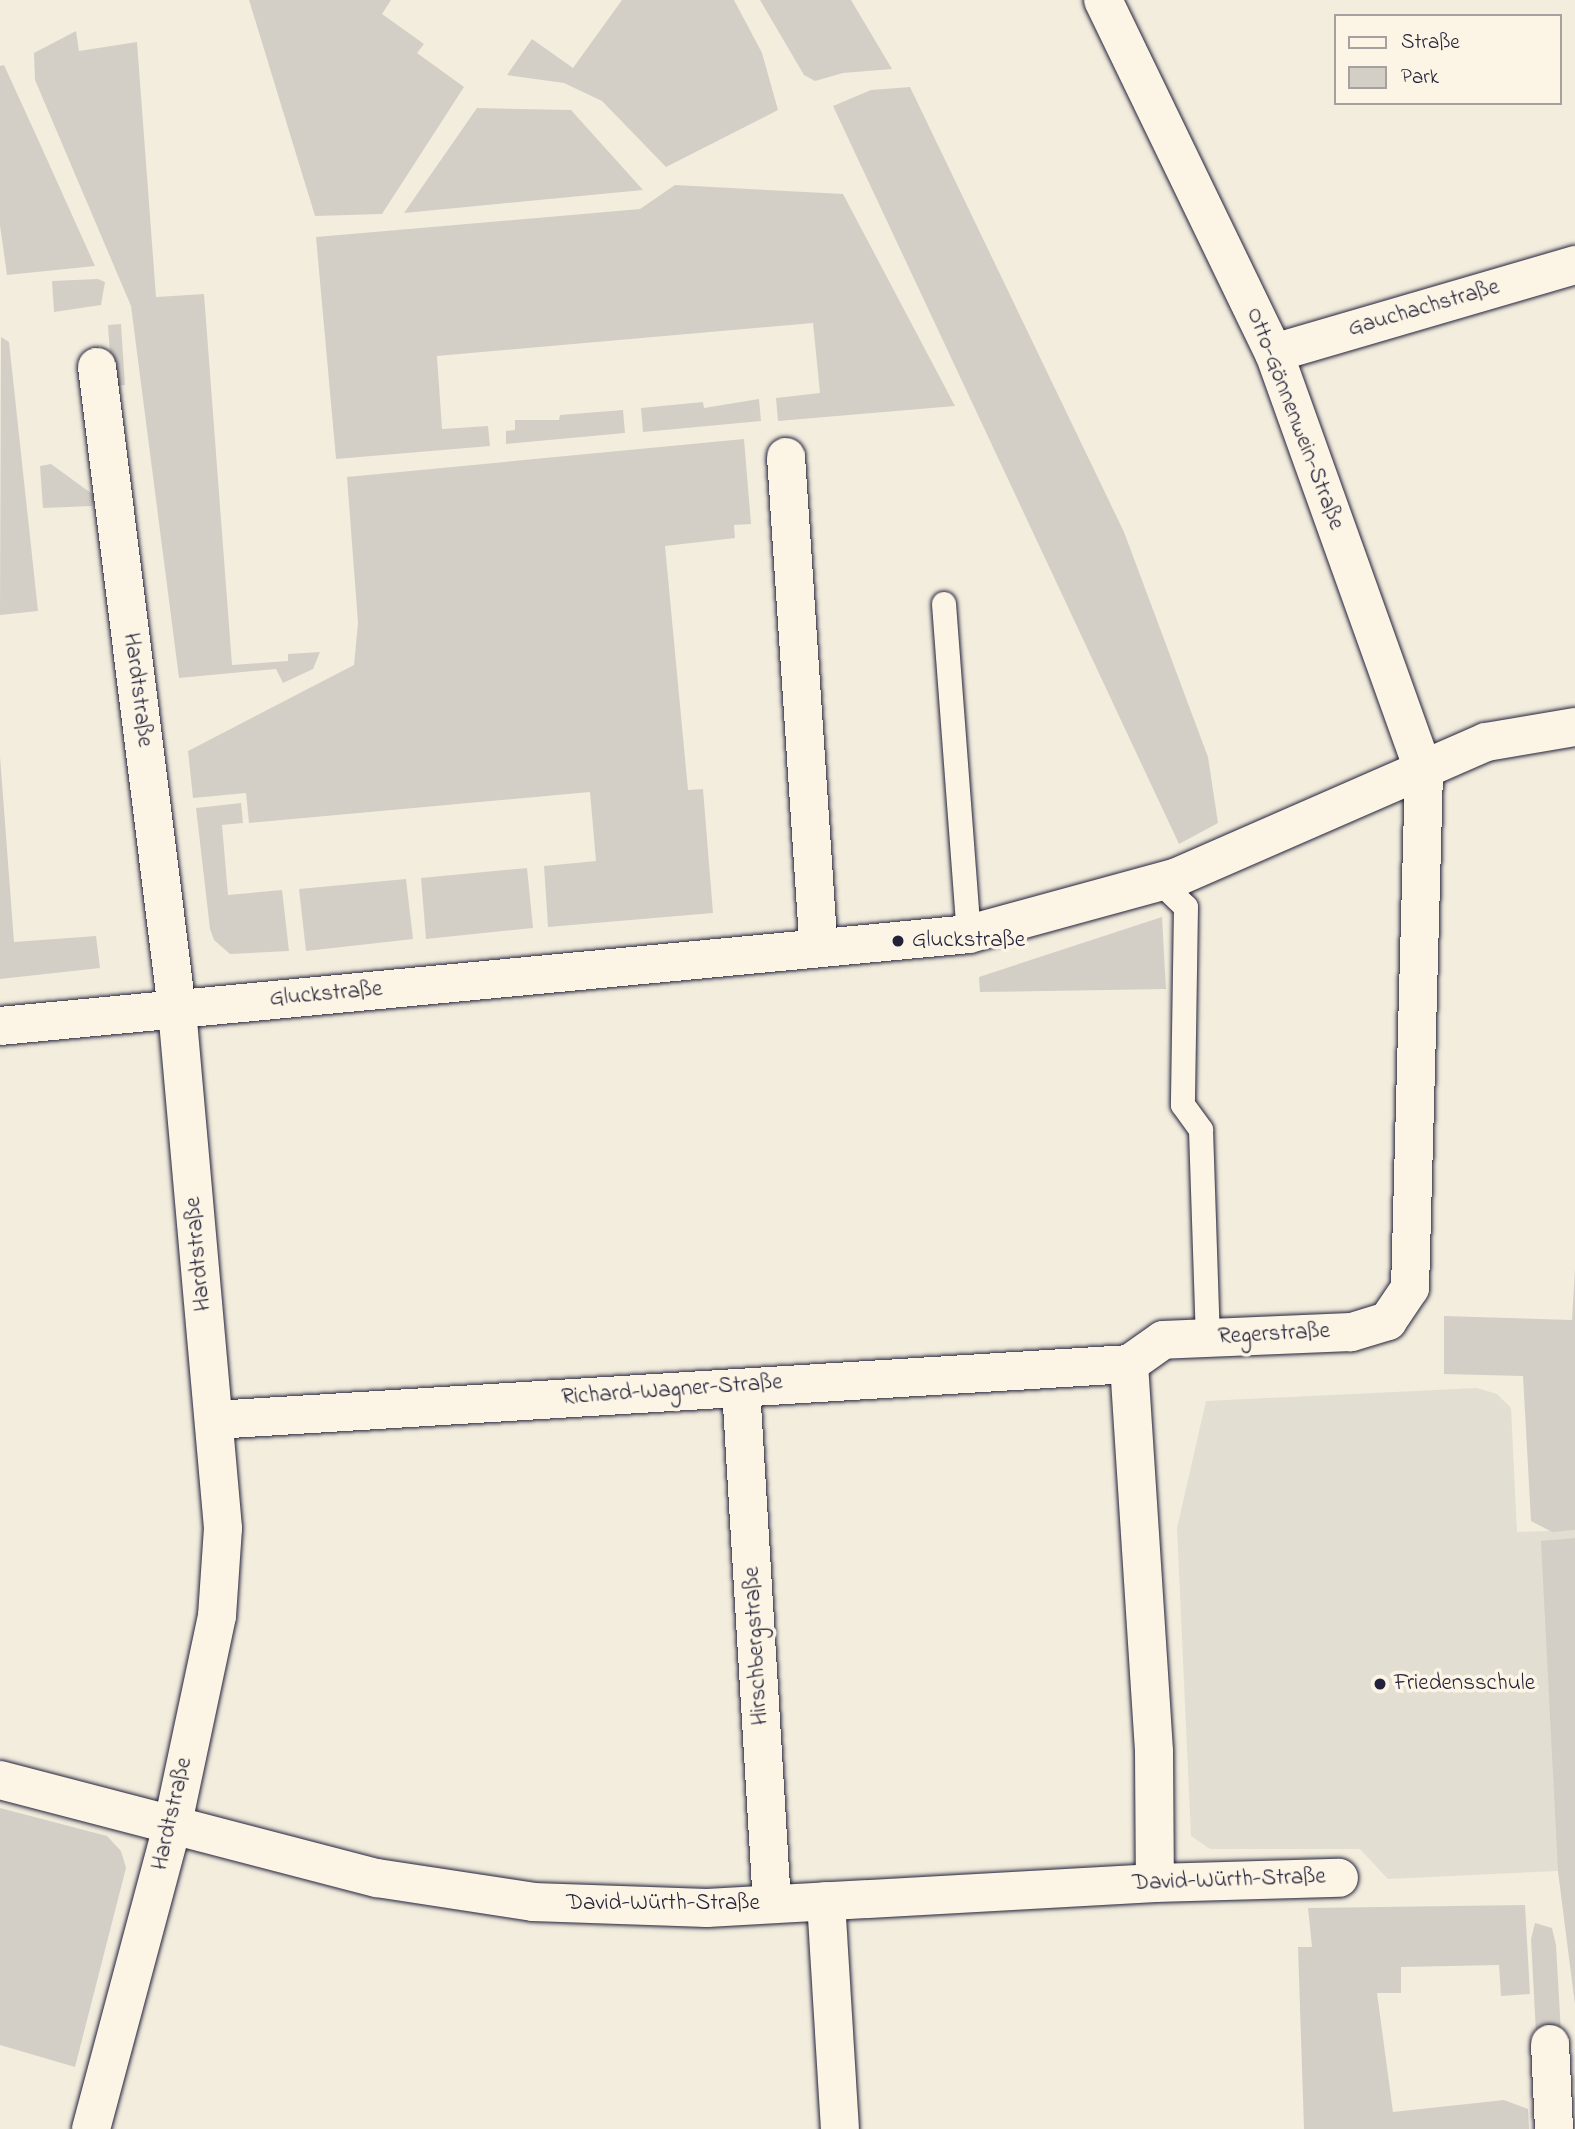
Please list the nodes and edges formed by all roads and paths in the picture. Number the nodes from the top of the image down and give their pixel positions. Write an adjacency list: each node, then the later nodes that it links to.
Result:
1 (1103, 0): 3 (street, Otto-Gönnenwein-Straße)
2 (1575, 265): 3 (street, Gauchachstraße)
3 (1274, 354): 8 (street, Otto-Gönnenwein-Straße)
4 (97, 367): 12 (street, Hardtstraße)
5 (786, 457): 11 (street)
6 (944, 604): 10 (lane)
7 (1575, 727): 8 (street, Gluckstraße)
8 (1424, 772): 9 (street, Gluckstraße); 14 (street, Regerstraße)
9 (1160, 882): 10 (street, Gluckstraße); 14 (lane)
10 (969, 933): 11 (street, Gluckstraße)
11 (819, 948): 12 (street, Gluckstraße)
12 (177, 1010): 13 (street, Gluckstraße); 17 (street, Hardtstraße)
13 (0, 1026)
14 (1208, 1338): 15 (street, Regerstraße)
15 (1129, 1364): 16 (street, Richard-Wagner-Straße); 21 (street)
16 (741, 1388): 17 (street, Richard-Wagner-Straße); 23 (street, Hirschbergstraße)
17 (214, 1420): 19 (street, Hardtstraße)
18 (0, 1780): 19 (street, David-Würth-Straße)
19 (173, 1823): 23 (street, David-Würth-Straße); 25 (street, Hardtstraße)
20 (1339, 1878): 21 (street, David-Würth-Straße)
21 (1155, 1883): 22 (street, David-Würth-Straße)
22 (826, 1901): 23 (street, David-Würth-Straße); 26 (street)
23 (772, 1904)
24 (1550, 2044): 27 (street)
25 (91, 2129)
26 (840, 2129)
27 (1554, 2129)

